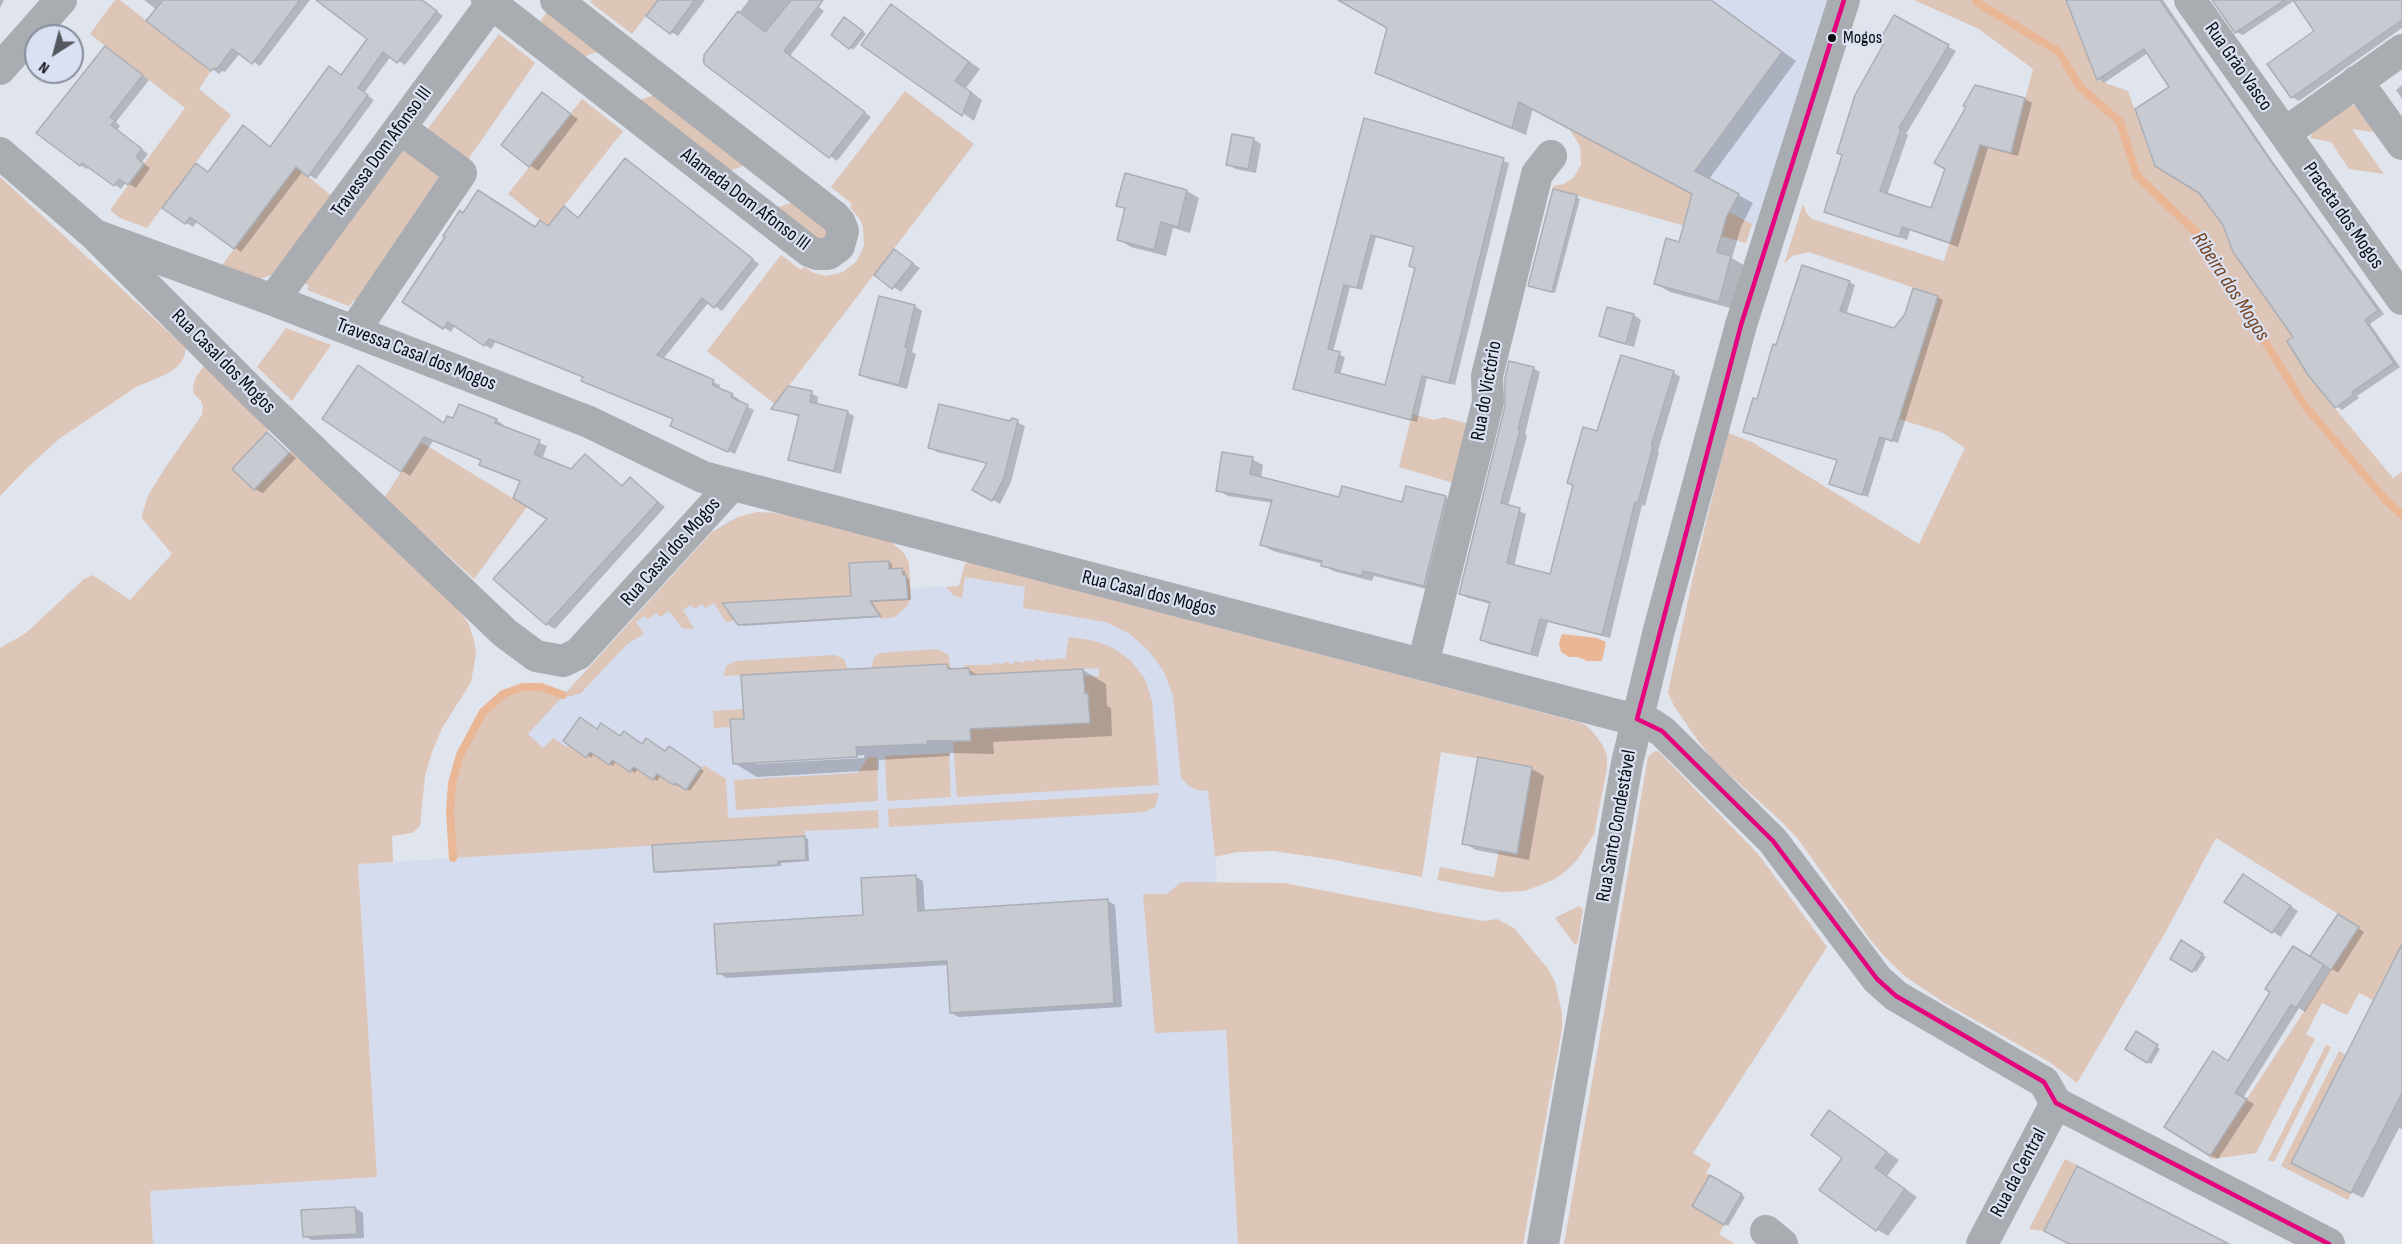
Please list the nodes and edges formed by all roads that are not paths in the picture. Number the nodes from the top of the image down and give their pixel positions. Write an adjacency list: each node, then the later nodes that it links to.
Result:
1 (61, 0): 7 (street)
2 (556, 0): 5 (street, Alameda Dom Afonso III)
3 (1844, 0): 20 (street, Rua Santo Condestável)
4 (2190, 0): 10 (street, Rua Grão Vasco)
5 (491, 1): 9 (street, Travessa Dom Afonso III)
6 (2402, 50): 8 (street)
7 (0, 69)
8 (2357, 81): 10 (street); 11 (street)
9 (400, 128): 16 (street, Travessa Dom Afonso III); 17 (street)
10 (2285, 134): 15 (street, Praceta dos Mogos)
11 (2402, 144)
12 (0, 153): 14 (street, Rua Casal dos Mogos)
13 (1551, 156): 19 (street, Rua do Victório)
14 (95, 235): 16 (street, Travessa Casal dos Mogos); 18 (street, Rua Casal dos Mogos)
15 (2402, 299)
16 (273, 300): 17 (street, Travessa Casal dos Mogos)
17 (354, 331): 18 (street, Travessa Casal dos Mogos)
18 (732, 485): 19 (street, Rua Casal dos Mogos)
19 (1423, 664): 20 (street, Rua Casal dos Mogos)
20 (1637, 720): 21 (street, Rua Casal dos Mogos); 22 (street, Rua Santo Condestável)
21 (2056, 1103): 23 (street, Rua da Central); 24 (street)
22 (1543, 1244)
23 (1982, 1244)
24 (2329, 1244)

